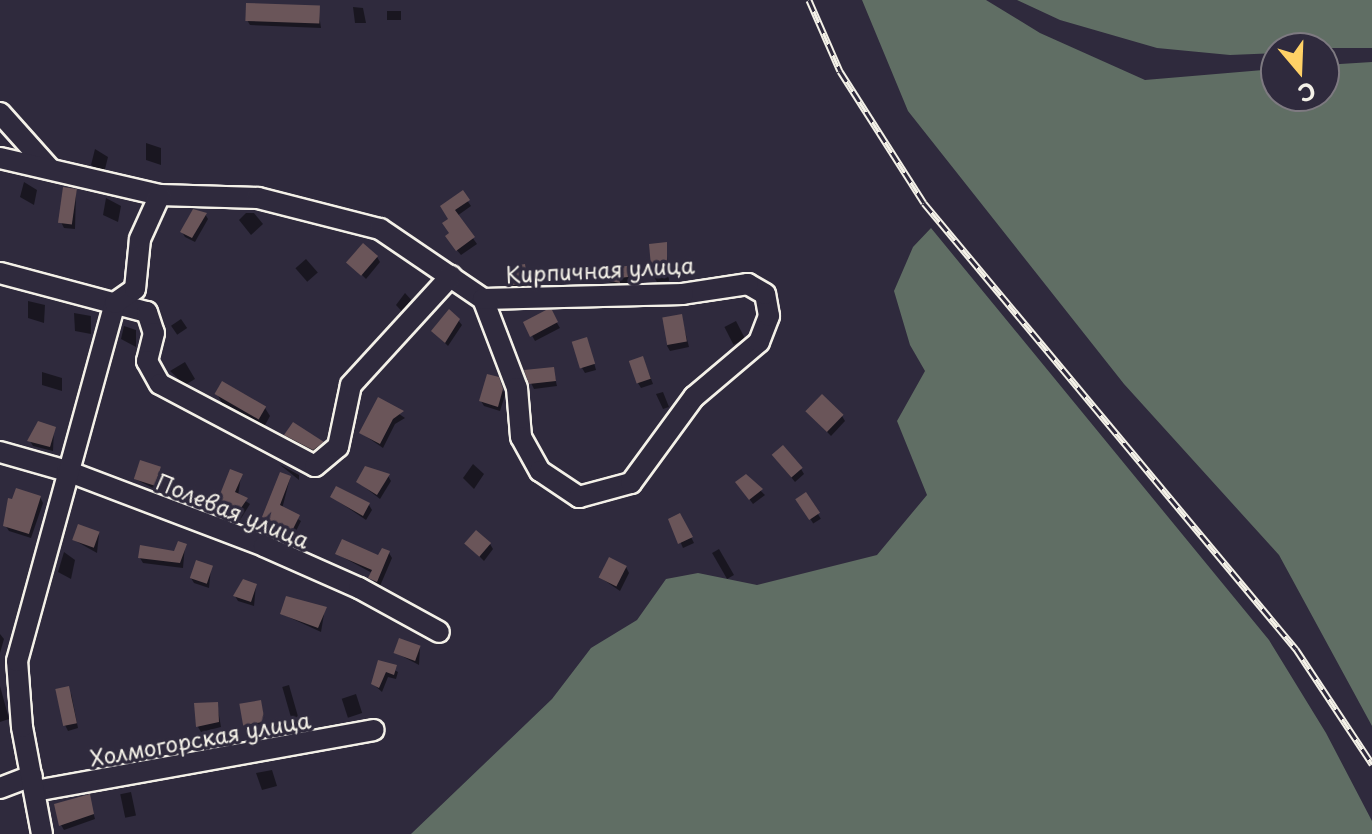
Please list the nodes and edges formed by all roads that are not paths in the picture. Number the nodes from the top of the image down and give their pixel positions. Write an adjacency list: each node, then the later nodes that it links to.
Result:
1 (0, 113): 3 (street)
2 (0, 158): 3 (street, Кирпичная улица)
3 (50, 169): 4 (street, Кирпичная улица)
4 (160, 195): 6 (street, Кирпичная улица); 8 (street)
5 (0, 273): 8 (street)
6 (451, 276): 7 (street, Кирпичная улица); 8 (street)
7 (483, 299): 7 (street, Кирпичная улица)
8 (115, 303): 10 (street)
9 (0, 452): 10 (street, Полевая улица)
10 (67, 471): 11 (street, Полевая улица); 13 (street)
11 (439, 632)
12 (374, 730): 13 (street, Холмогорская улица)
13 (33, 784): 14 (street, Холмогорская улица); 15 (street)
14 (0, 788)
15 (42, 834)

